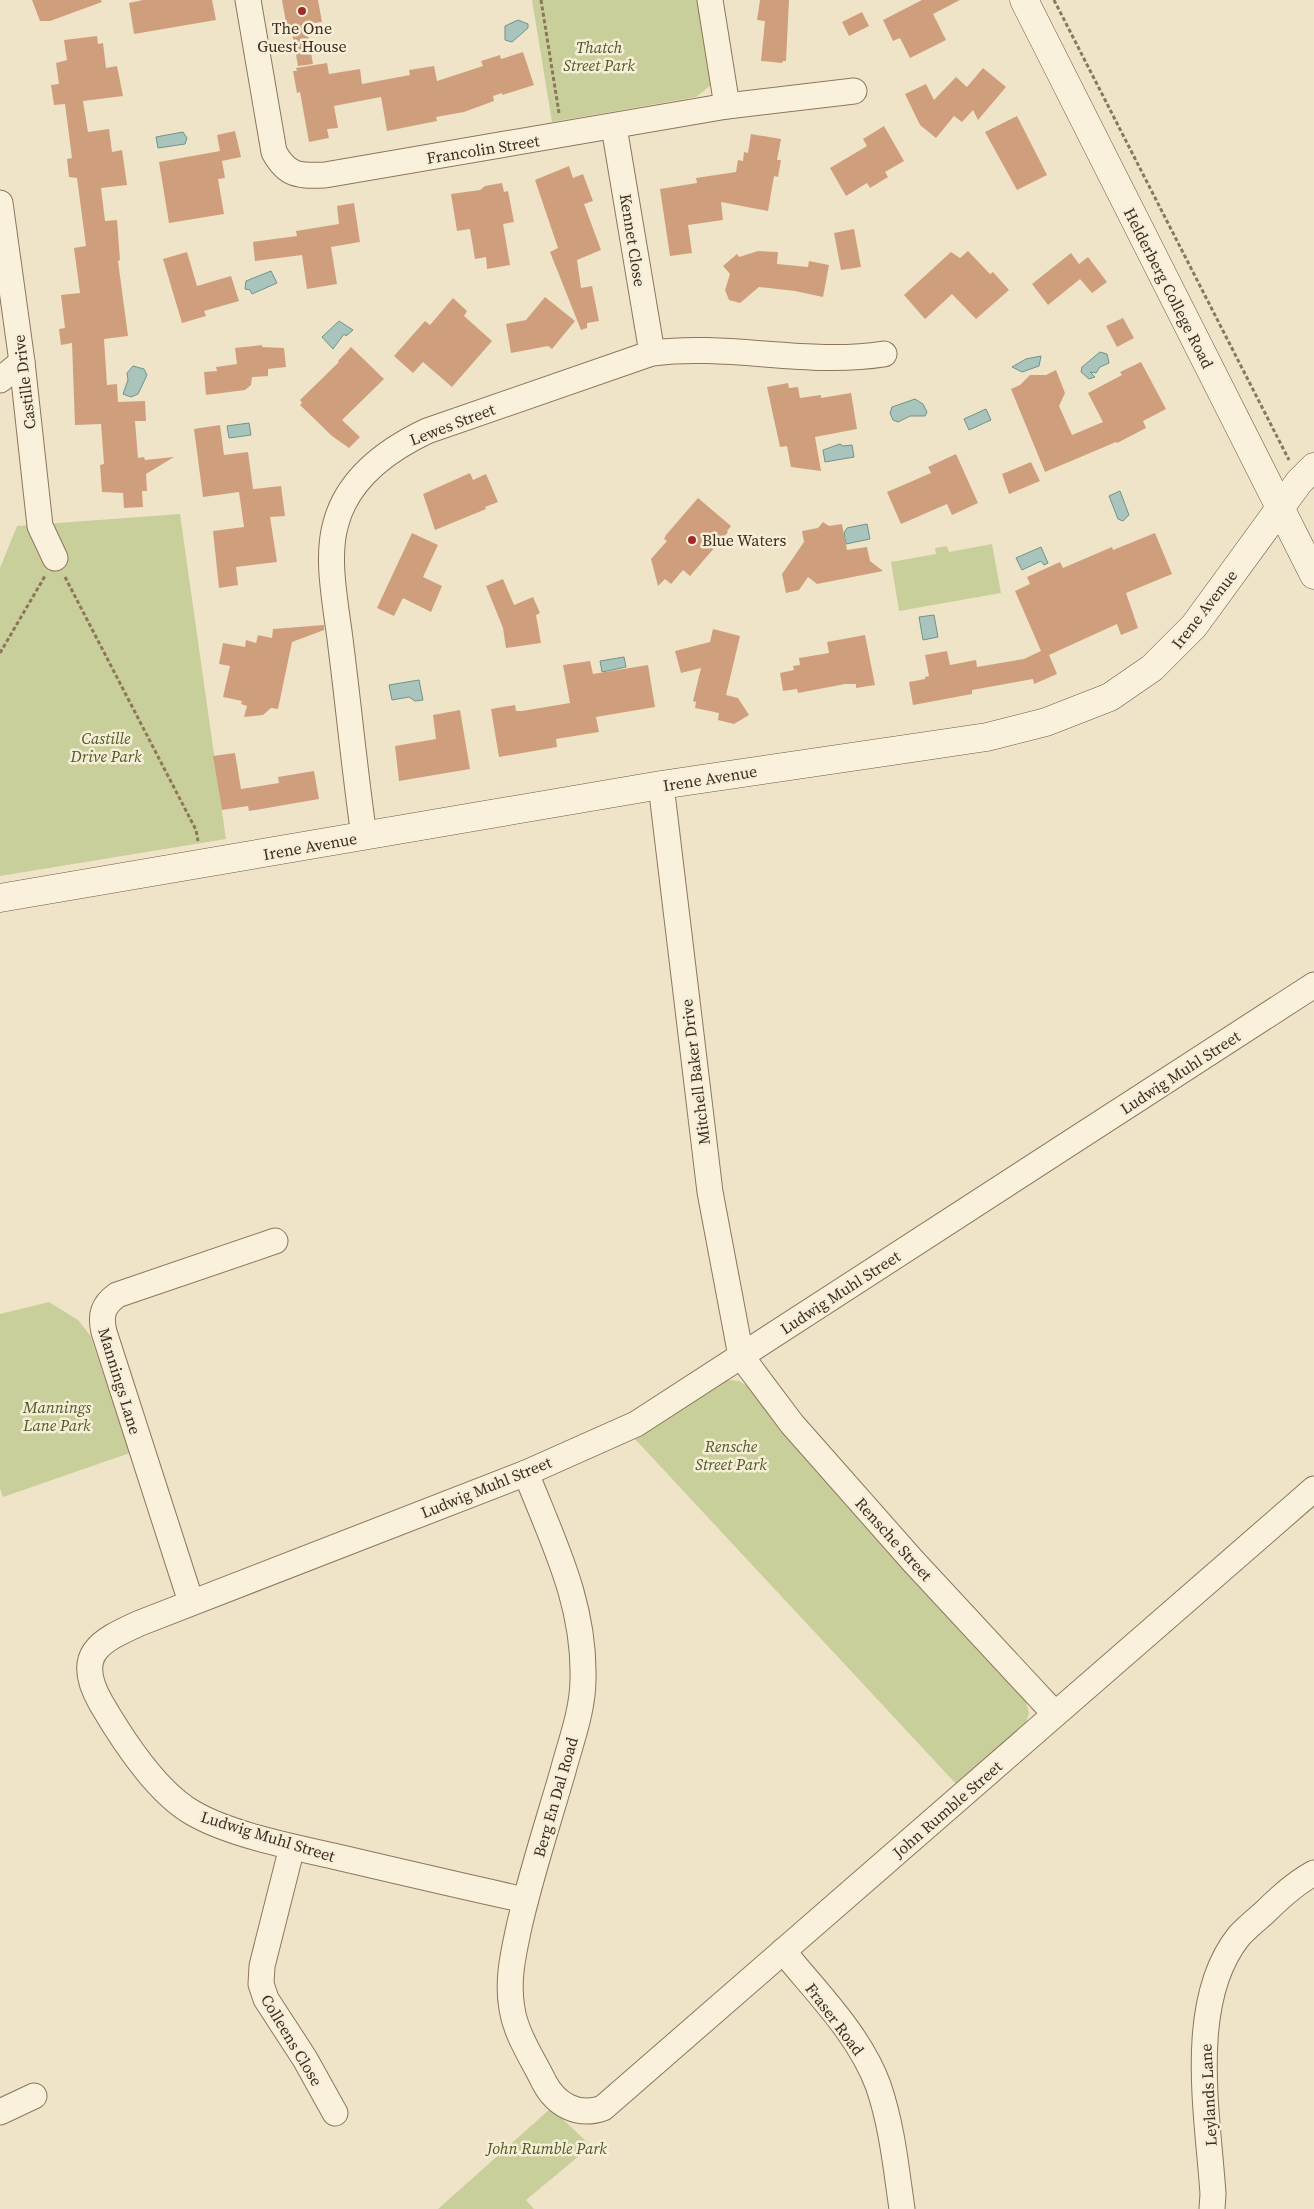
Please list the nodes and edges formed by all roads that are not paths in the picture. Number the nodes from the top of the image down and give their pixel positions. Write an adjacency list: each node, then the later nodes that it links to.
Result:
1 (248, 0): 6 (street, Francolin Street)
2 (710, 0): 5 (street)
3 (1031, 2): 13 (street, Helderberg College Road)
4 (854, 91): 5 (street, Francolin Street)
5 (727, 106): 6 (street, Francolin Street)
6 (614, 127): 8 (street, Kennet Close)
7 (0, 203): 10 (street, Castille Drive)
8 (652, 353): 9 (street, Lewes Street); 17 (street, Lewes Street)
9 (884, 354)
10 (22, 362): 11 (street); 14 (street, Castille Drive)
11 (0, 380)
12 (1303, 466): 13 (street, Irene Avenue)
13 (1280, 508): 15 (street, Helderberg College Road); 16 (street, Irene Avenue)
14 (55, 558)
15 (1314, 576)
16 (660, 785): 17 (street, Irene Avenue); 21 (street, Mitchell Baker Drive)
17 (364, 836): 18 (street, Irene Avenue)
18 (0, 898)
19 (1314, 985): 21 (street, Ludwig Muhl Street)
20 (275, 1241): 24 (street, Mannings Lane)
21 (742, 1356): 22 (street, Ludwig Muhl Street); 25 (street, Rensche Street)
22 (526, 1473): 24 (street, Ludwig Muhl Street); 28 (street, Berg En Dal Road)
23 (1314, 1490): 25 (street, John Rumble Street)
24 (191, 1602): 26 (street, Ludwig Muhl Street)
25 (1055, 1714): 29 (street, John Rumble Street)
26 (292, 1847): 28 (street, Ludwig Muhl Street); 33 (street, Colleens Close)
27 (1314, 1873): 35 (street, Leylands Lane)
28 (525, 1900): 31 (street, Berg En Dal Road)
29 (783, 1951): 31 (street, John Rumble Street); 34 (street, Fraser Road)
30 (34, 2096): 32 (street)
31 (573, 2110)
32 (0, 2112)
33 (335, 2113)
34 (902, 2209)
35 (1212, 2209)

